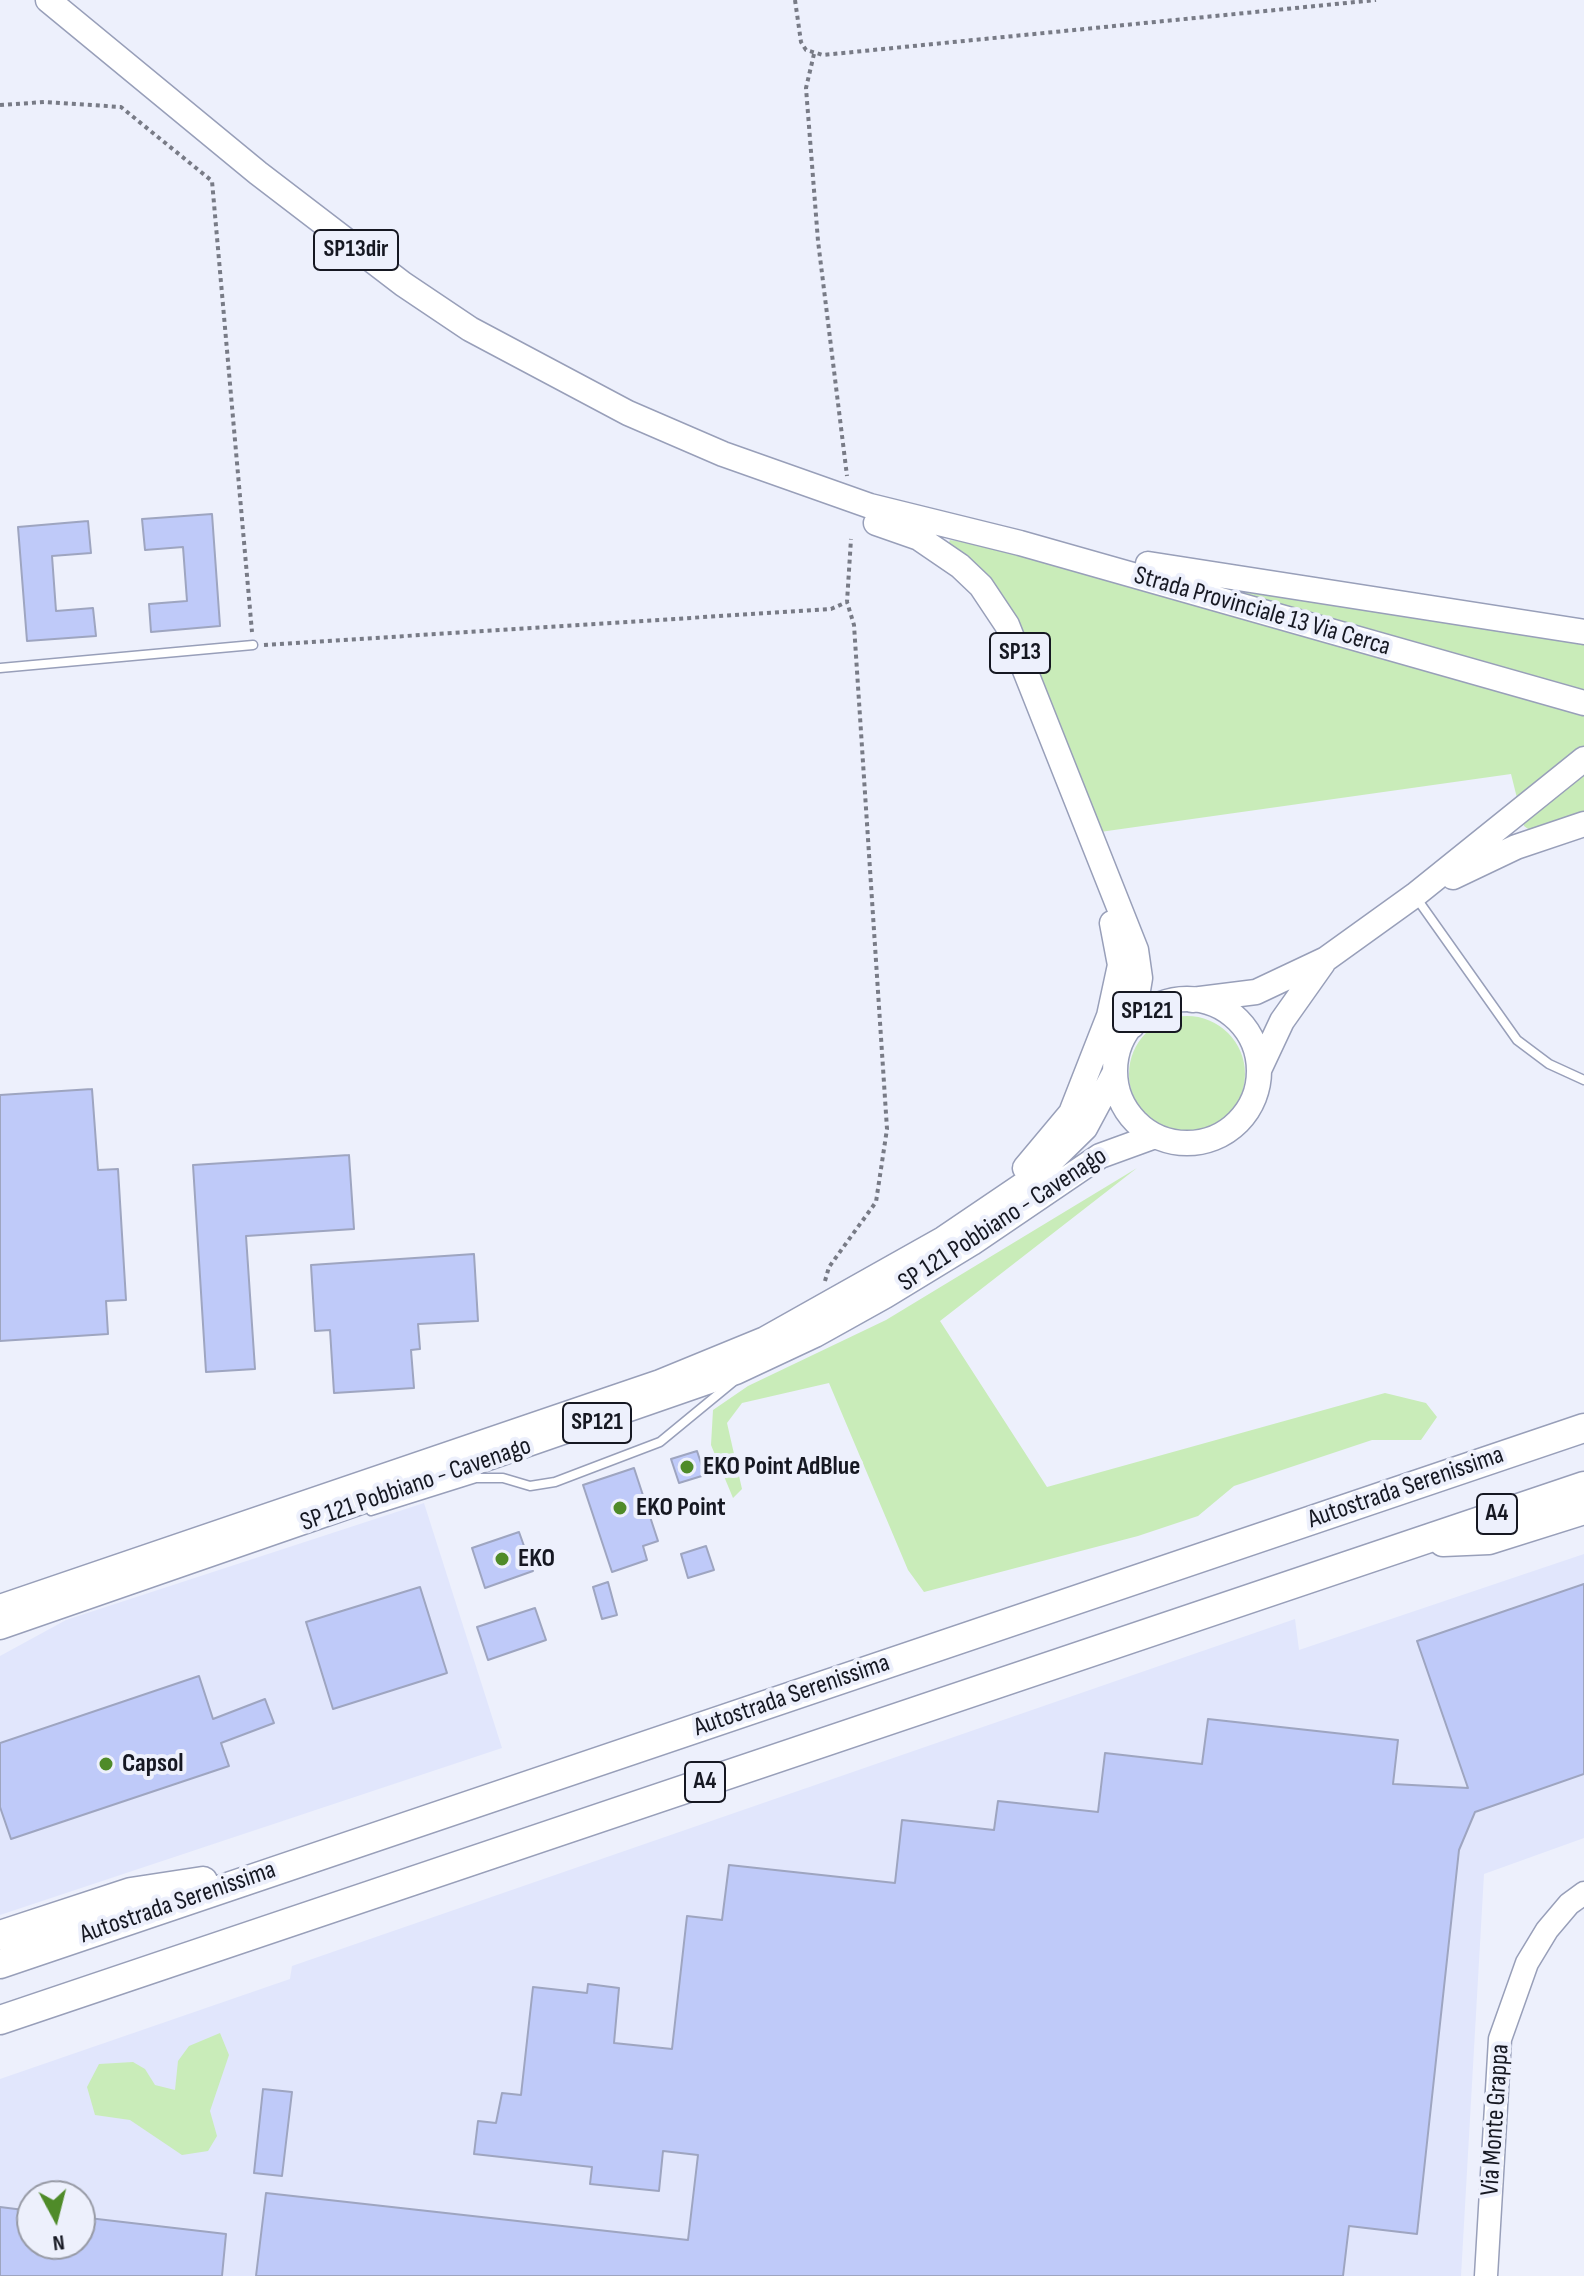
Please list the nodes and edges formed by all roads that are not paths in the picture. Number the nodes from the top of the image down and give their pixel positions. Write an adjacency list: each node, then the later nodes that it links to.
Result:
1 (48, 0): 2 (main road, SP13dir)
2 (700, 445): 3 (main road, SP13dir); 10 (main road, SP13)
3 (940, 524): 4 (main road); 7 (main road, Strada Provinciale 13 Via Cerca)
4 (1584, 632)
5 (253, 645): 6 (lane)
6 (0, 668)
7 (1584, 703)
8 (1584, 759): 11 (main road, SP 121 Pobbiano - Cavenago / SP121)
9 (1584, 824): 11 (main road)
10 (1091, 835): 14 (main road, SP13); 19 (main road, SP13)
11 (1415, 895): 12 (main road, SP 121 Pobbiano - Cavenago / SP121); 17 (lane)
12 (1326, 959): 13 (main road, SP 121 Pobbiano - Cavenago / SP121); 15 (main road, SP 121 Pobbiano - Cavenago / SP121)
13 (1192, 1000): 14 (main road, SP 121 Pobbiano - Cavenago / SP121); 15 (main road, SP121)
14 (1132, 1026): 16 (main road, SP 121 Pobbiano - Cavenago / SP121)
15 (1259, 1070): 18 (main road, SP 121 Pobbiano - Cavenago / SP121)
16 (1115, 1072): 18 (main road); 19 (main road, SP 121 Pobbiano - Cavenago / SP121)
17 (1584, 1080)
18 (1155, 1136): 20 (main road, SP 121 Pobbiano - Cavenago / SP121)
19 (912, 1257): 26 (main road, SP 121 Pobbiano - Cavenago / SP121)
20 (752, 1365): 24 (main road, SP 121 Pobbiano - Cavenago / SP121); 24 (lane)
21 (1584, 1428): 28 (highway, Autostrada Serenissima / A4)
22 (1584, 1486): 25 (highway, Autostrada Serenissima / A4)
23 (1584, 1510): 25 (highway)
24 (322, 1518): 27 (main road, SP 121 Pobbiano - Cavenago / SP121)
25 (1411, 1543): 32 (highway, Autostrada Serenissima / A4)
26 (0, 1607)
27 (0, 1627)
28 (275, 1870): 30 (highway); 31 (highway, Autostrada Serenissima / A4)
29 (1584, 1893): 33 (street, Via Monte Grappa)
30 (0, 1935)
31 (0, 1964)
32 (0, 2020)
33 (1486, 2276)

